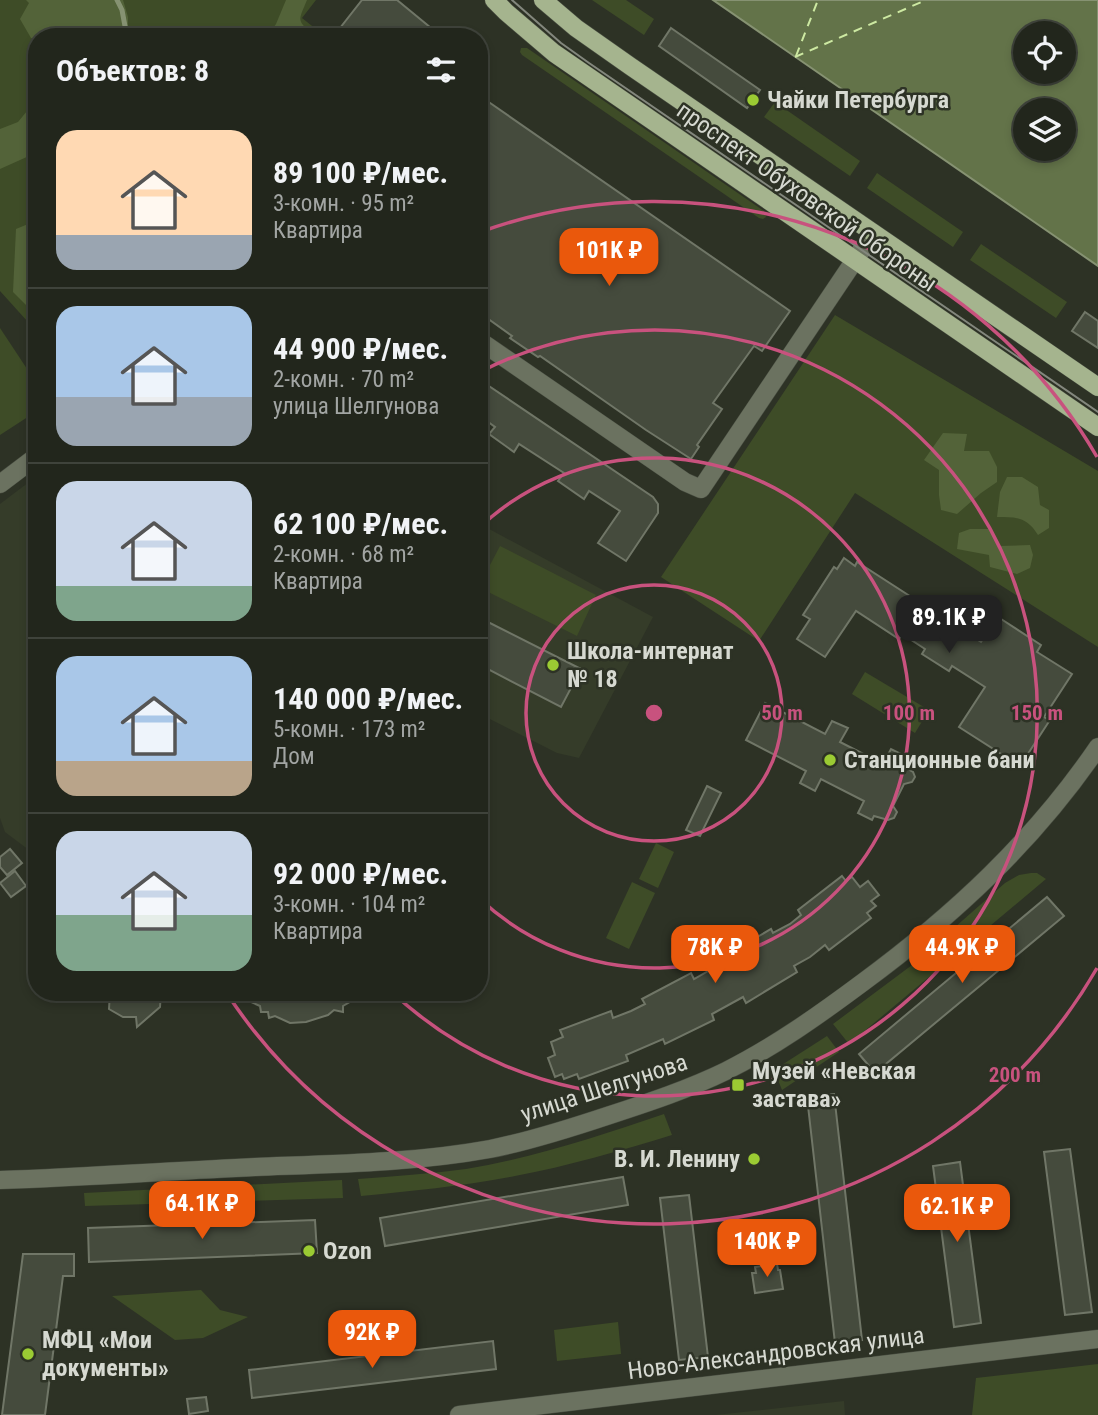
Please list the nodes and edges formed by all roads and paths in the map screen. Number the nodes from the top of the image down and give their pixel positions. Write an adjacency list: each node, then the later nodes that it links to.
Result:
1 (494, 0): 4 (main road, проспект Обуховской Обороны)
2 (543, 0): 3 (main road, проспект Обуховской Обороны)
3 (873, 233): 4 (street); 6 (main road, проспект Обуховской Обороны)
4 (854, 260): 5 (street); 7 (main road, проспект Обуховской Обороны)
5 (488, 347)
6 (1098, 387)
7 (1098, 427)
8 (28, 463): 9 (street)
9 (0, 484)
10 (1098, 747): 11 (street, улица Шелгунова)
11 (0, 1180)
12 (1098, 1339): 13 (street, Ново-Александровская улица)
13 (459, 1415)

